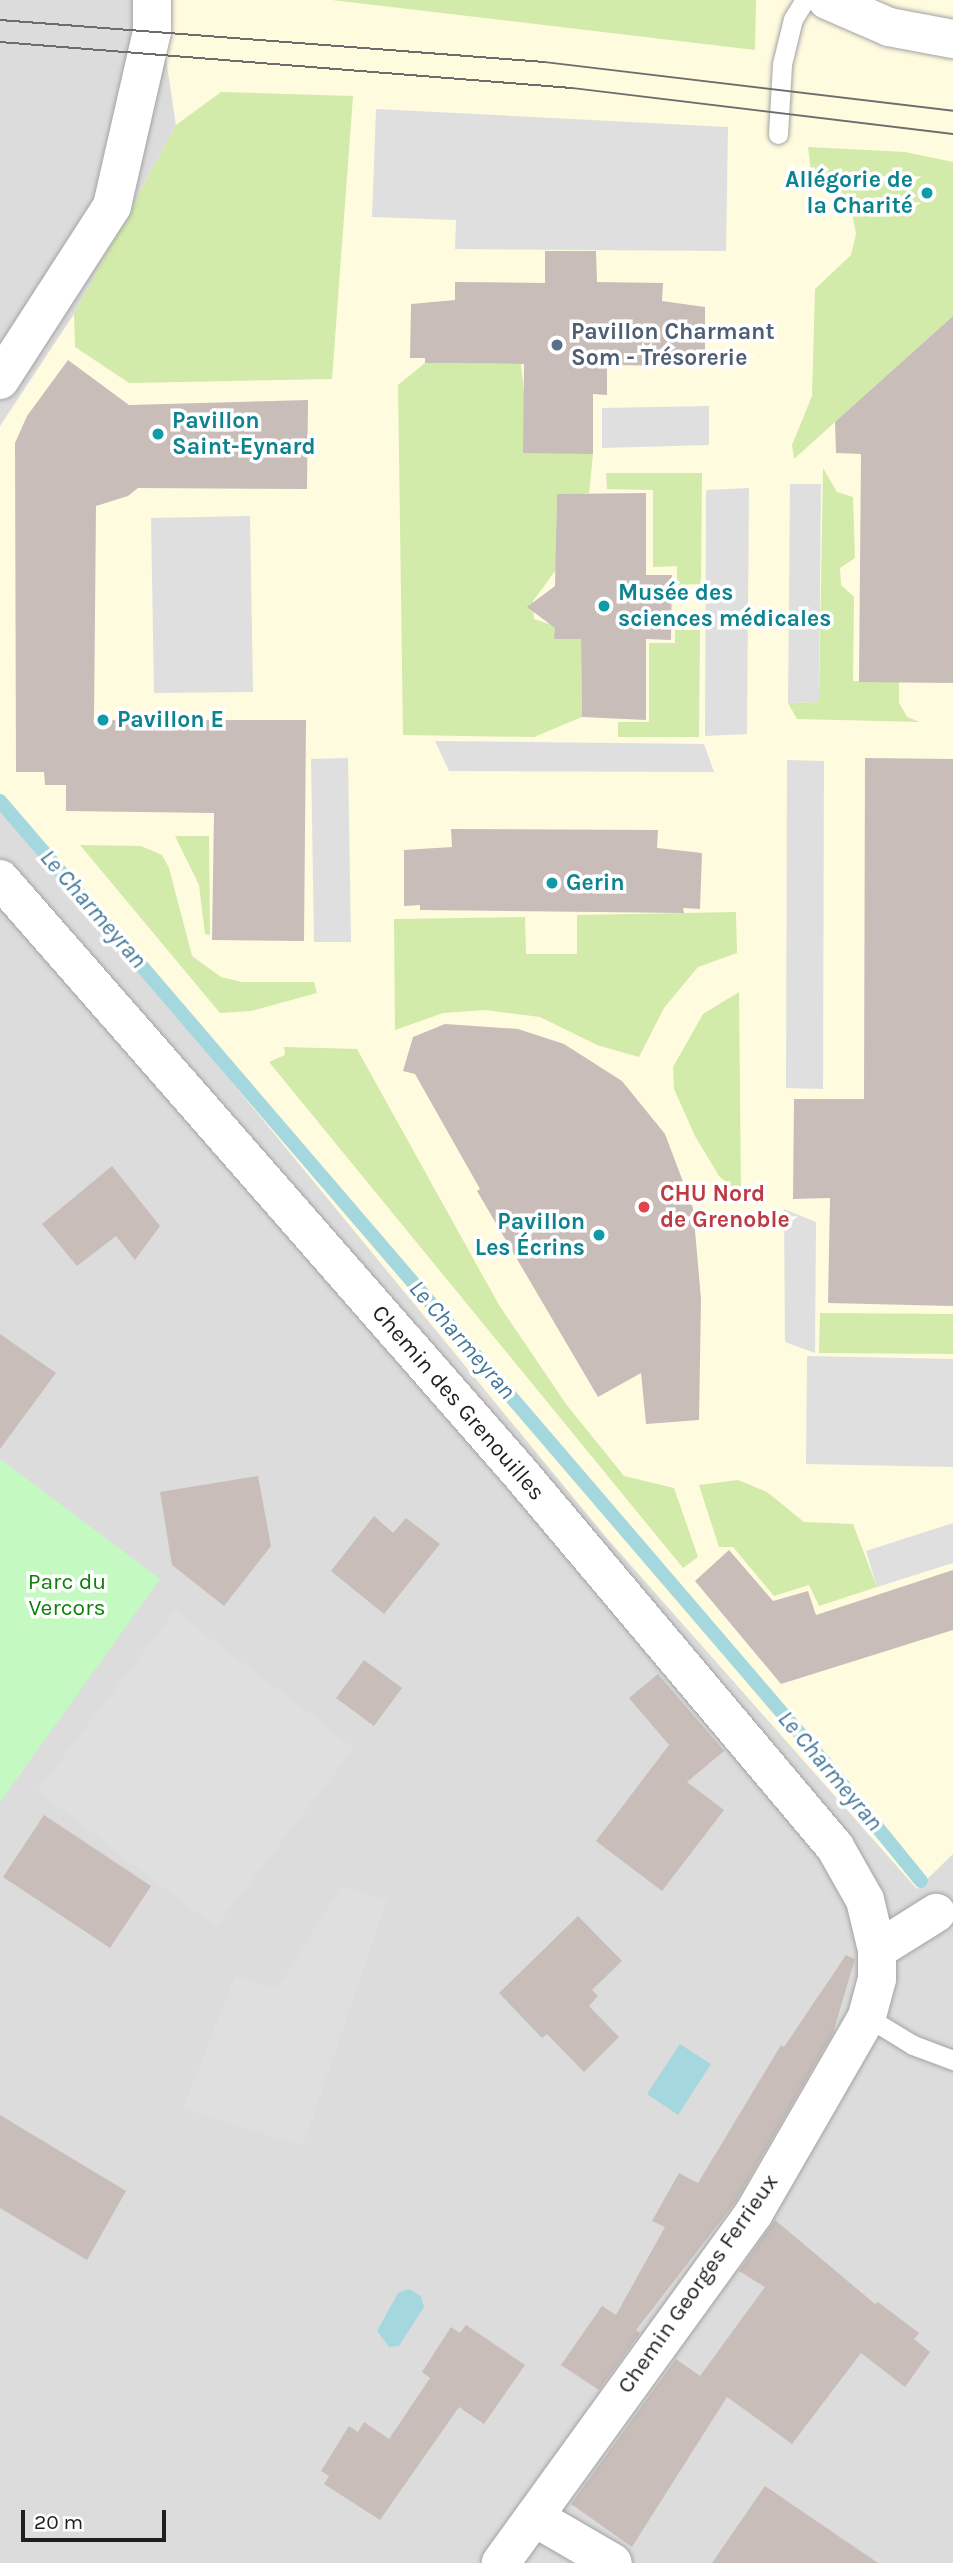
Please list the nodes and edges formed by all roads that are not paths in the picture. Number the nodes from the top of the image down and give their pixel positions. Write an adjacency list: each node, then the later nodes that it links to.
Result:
1 (805, 0): 5 (lane)
2 (827, 0): 4 (street)
3 (152, 15): 6 (street)
4 (953, 39)
5 (778, 134)
6 (0, 380)
7 (0, 879): 9 (street, Chemin des Grenouilles)
8 (946, 1902): 9 (street)
9 (877, 1950): 10 (street, Chemin Georges Ferrieux)
10 (867, 2017): 11 (lane); 12 (street, Chemin Georges Ferrieux)
11 (953, 2060)
12 (534, 2517): 13 (street, Chemin Georges Ferrieux); 14 (street)
13 (500, 2563)
14 (613, 2563)

